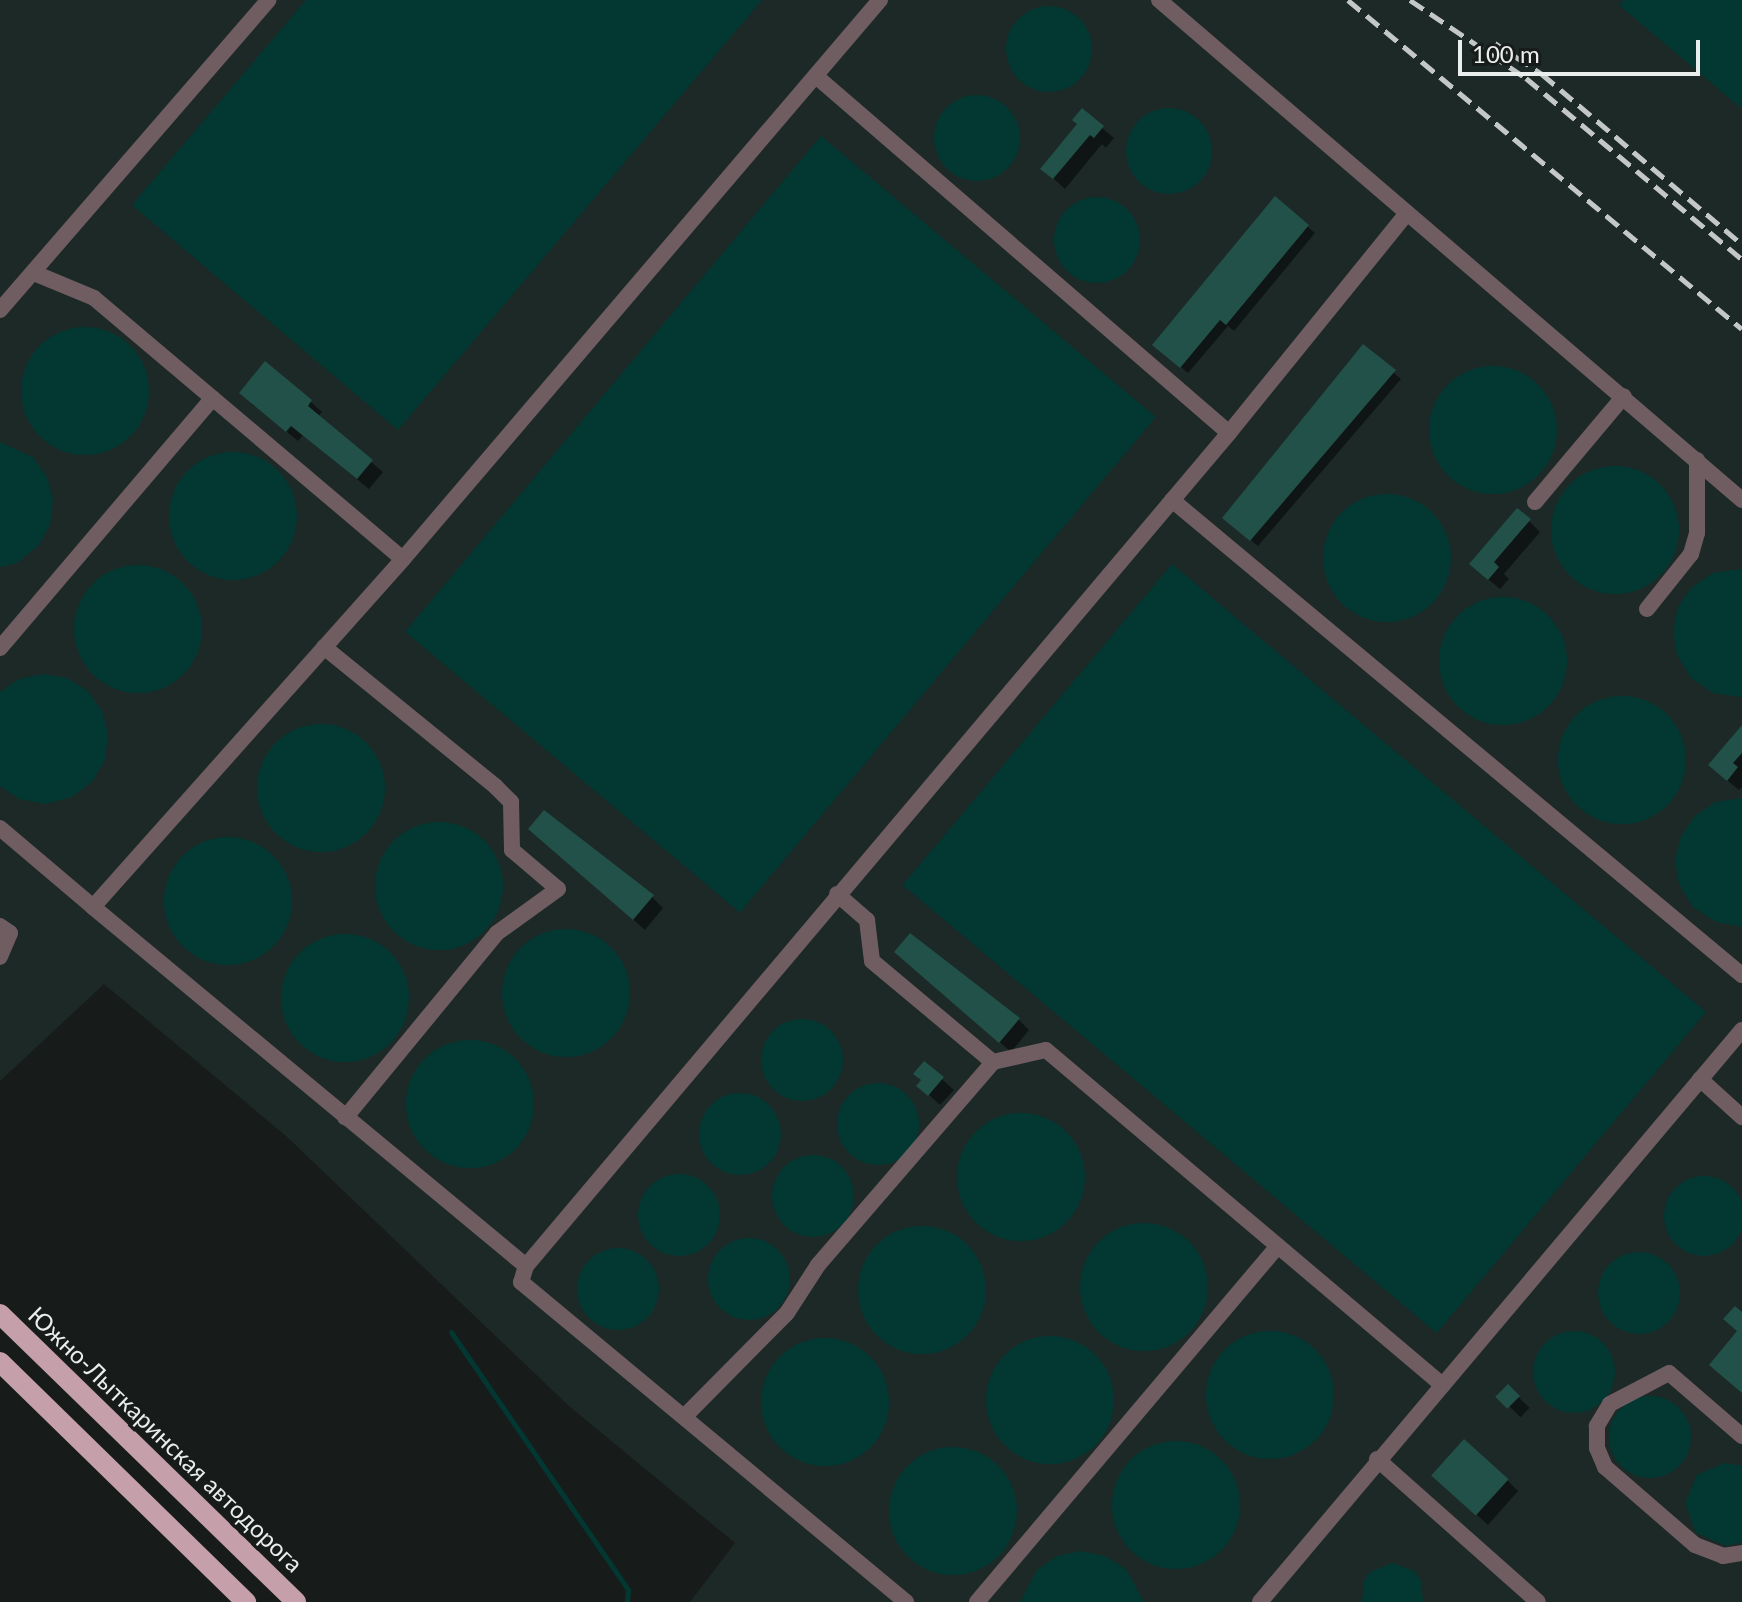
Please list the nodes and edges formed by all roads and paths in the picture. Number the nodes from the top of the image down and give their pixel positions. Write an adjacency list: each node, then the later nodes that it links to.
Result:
1 (269, 0): 6 (lane)
2 (880, 0): 4 (lane)
3 (1159, 0): 5 (lane)
4 (817, 77): 10 (lane); 15 (lane)
5 (1407, 213): 8 (lane); 10 (lane)
6 (34, 273): 7 (lane); 9 (lane)
7 (0, 310)
8 (1624, 396): 11 (lane); 14 (lane)
9 (213, 398): 15 (lane); 18 (lane)
10 (1229, 433): 12 (lane)
11 (1697, 460): 13 (lane); 16 (lane)
12 (1172, 500): 20 (lane); 24 (lane)
13 (1742, 500)
14 (1535, 502)
15 (403, 559): 17 (lane)
16 (1647, 609)
17 (324, 647): 21 (lane); 29 (lane)
18 (0, 648)
19 (0, 828): 21 (lane)
20 (837, 894): 26 (lane); 31 (lane)
21 (93, 907): 29 (lane)
22 (0, 926): 23 (lane)
23 (0, 957)
24 (1742, 975)
25 (1742, 1030): 27 (lane)
26 (993, 1062): 30 (lane); 35 (lane)
27 (1700, 1079): 28 (lane); 34 (lane)
28 (1742, 1117)
29 (345, 1118): 31 (lane)
30 (1278, 1246): 34 (lane); 42 (lane)
31 (526, 1266): 35 (lane)
32 (0, 1314): 40 (main road, Южно-Лыткаринская автодорога)
33 (0, 1362): 39 (main road)
34 (1440, 1383): 37 (lane)
35 (687, 1414): 41 (lane)
36 (1742, 1436): 38 (lane)
37 (1377, 1459): 43 (lane); 44 (lane)
38 (1742, 1553)
39 (246, 1602)
40 (296, 1602)
41 (906, 1602)
42 (977, 1602)
43 (1260, 1602)
44 (1538, 1602)

